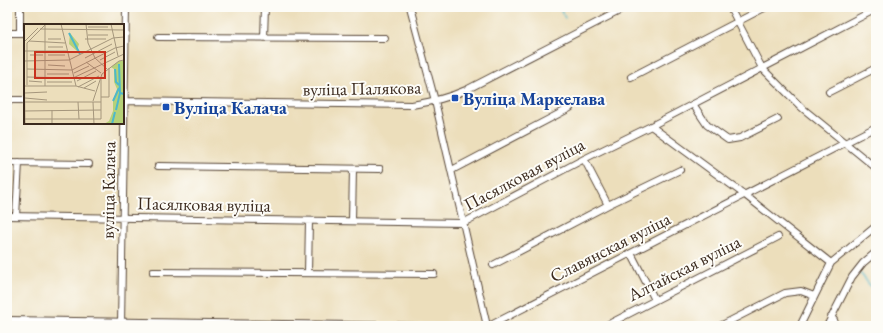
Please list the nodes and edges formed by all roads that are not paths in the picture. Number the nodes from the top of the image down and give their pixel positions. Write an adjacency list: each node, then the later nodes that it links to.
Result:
1 (20, 7): 11 (street)
2 (126, 7): 21 (street, вуліца Калача)
3 (265, 7): 13 (street)
4 (410, 7): 22 (street)
5 (628, 7): 22 (street, вуліца Палякова)
6 (730, 7): 9 (street)
7 (766, 7): 9 (street)
8 (876, 9): 15 (street, Пасялковая вуліца)
9 (738, 22): 15 (street); 17 (street)
10 (7, 33): 11 (street)
11 (22, 33)
12 (158, 37): 13 (street)
13 (264, 38): 14 (street)
14 (385, 38)
15 (762, 68): 23 (street, Пасялковая вуліца); 29 (street)
16 (876, 68): 18 (street)
17 (631, 77)
18 (829, 92)
19 (7, 100): 20 (street)
20 (24, 100)
21 (124, 101): 22 (street, вуліца Палякова)
22 (435, 101): 38 (street)
23 (693, 104): 25 (street); 27 (street, Пасялковая вуліца)
24 (570, 108): 38 (street)
25 (778, 119)
26 (124, 124): 44 (street, вуліца Калача)
27 (651, 126): 30 (street, Пасялковая вуліца); 40 (street)
28 (876, 127): 29 (street, Славянская вуліца)
29 (846, 142): 35 (street); 40 (street, Славянская вуліца)
30 (584, 159): 41 (street); 47 (street, Пасялковая вуліца)
31 (7, 163): 32 (street)
32 (19, 163): 33 (street); 43 (street)
33 (89, 164)
34 (158, 166): 36 (street)
35 (876, 168)
36 (353, 169): 37 (street); 46 (street)
37 (380, 169)
38 (452, 170): 47 (street)
39 (680, 170): 41 (street)
40 (745, 194): 51 (street, Славянская вуліца); 52 (street)
41 (608, 205): 53 (street)
42 (7, 216): 43 (street, Пасялковая вуліца)
43 (16, 216): 44 (street, Пасялковая вуліца)
44 (123, 218): 45 (street, Пасялковая вуліца); 62 (street, вуліца Калача)
45 (309, 221): 46 (street, Пасялковая вуліца); 55 (street)
46 (352, 221): 47 (street, Пасялковая вуліца)
47 (463, 223): 65 (street)
48 (876, 226): 52 (street)
49 (778, 237): 58 (street, Алтайская вуліца)
50 (876, 252): 59 (street)
51 (631, 254): 58 (street); 65 (street, Славянская вуліца)
52 (831, 263): 57 (street)
53 (493, 265)
54 (153, 272): 55 (street)
55 (308, 273): 56 (street)
56 (434, 274)
57 (814, 296): 67 (street); 68 (street)
58 (655, 300): 66 (street, Алтайская вуліца)
59 (831, 317): 69 (street); 70 (street)
60 (7, 320): 61 (street)
61 (16, 323): 62 (street)
62 (121, 324): 63 (street)
63 (307, 325): 64 (street)
64 (420, 326)
65 (488, 326)
66 (605, 326)
67 (720, 326)
68 (800, 326)
69 (827, 326)
70 (836, 326)

